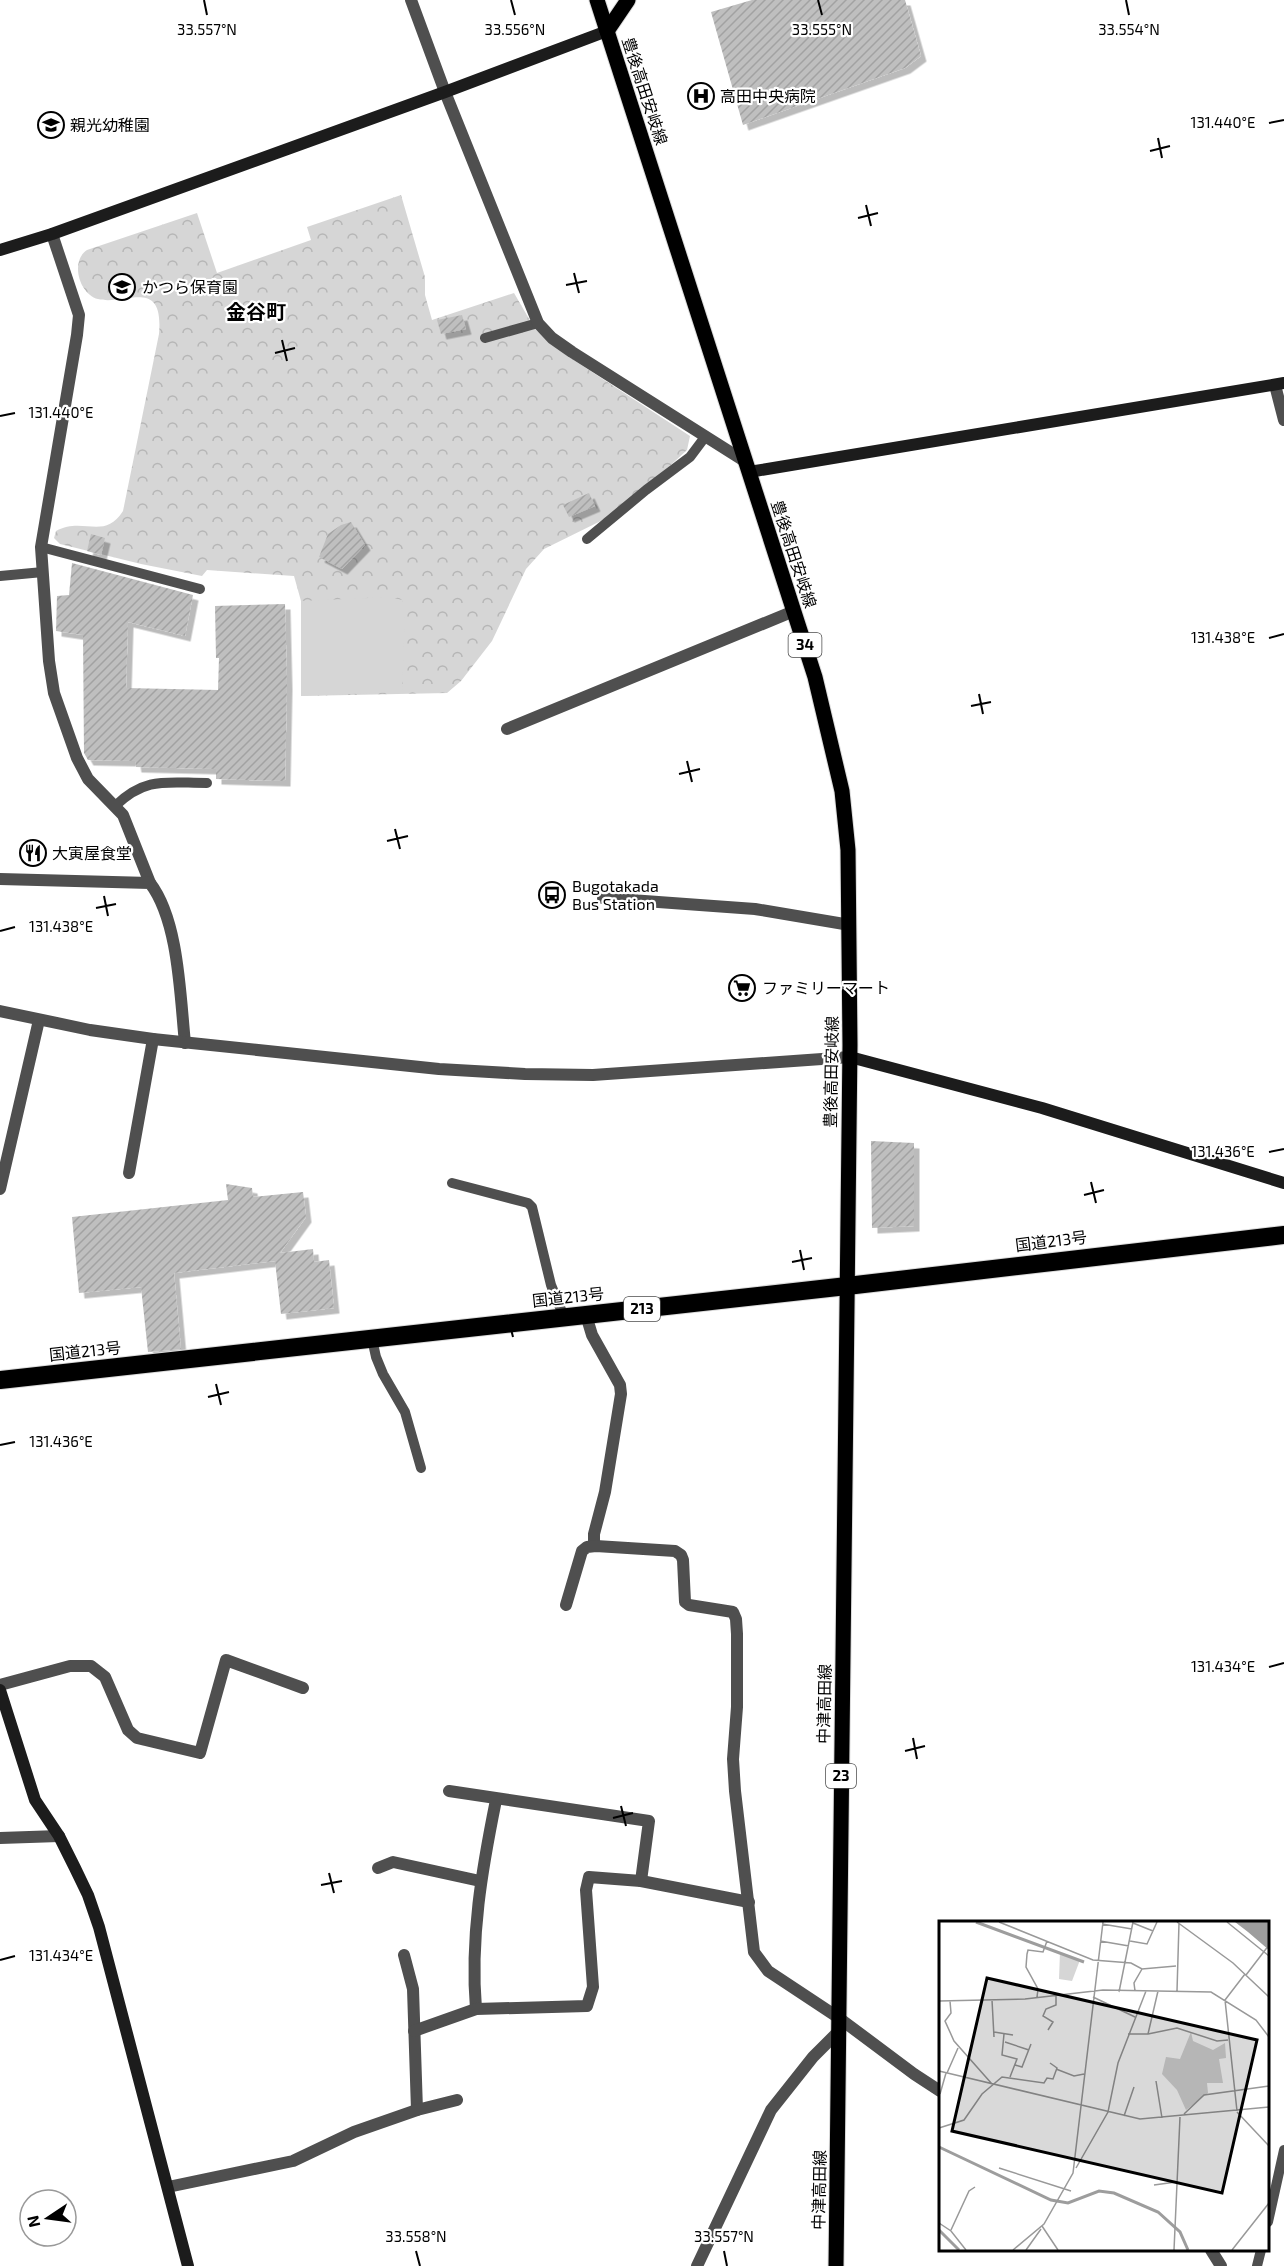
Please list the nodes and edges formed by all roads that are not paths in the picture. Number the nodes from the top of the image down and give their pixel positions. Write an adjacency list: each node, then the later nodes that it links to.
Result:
1 (411, 0): 5 (street)
2 (597, 0): 4 (main road)
3 (627, 0): 4 (main road, 豊後高田安岐線)
4 (607, 31): 5 (street); 13 (main road, 豊後高田安岐線 / 34)
5 (445, 92): 6 (street); 8 (street)
6 (52, 234): 7 (street); 15 (street)
7 (0, 250)
8 (538, 323): 9 (lane); 12 (street)
9 (484, 338)
10 (1280, 384): 11 (street); 13 (street)
11 (1284, 420)
12 (705, 437): 13 (street); 14 (lane)
13 (748, 467): 19 (main road, 豊後高田安岐線 / 34)
14 (587, 539)
15 (41, 547): 16 (street); 18 (lane)
16 (43, 572): 17 (lane); 22 (street)
17 (0, 576)
18 (200, 589)
19 (794, 611): 20 (street); 26 (main road, 豊後高田安岐線 / 34)
20 (507, 729)
21 (207, 783): 22 (lane)
22 (115, 806): 24 (street)
23 (0, 879): 24 (street)
24 (150, 883): 30 (street)
25 (603, 898): 26 (street)
26 (850, 925): 31 (main road, 豊後高田安岐線 / 34)
27 (0, 1011): 28 (street)
28 (39, 1020): 29 (street); 35 (street)
29 (153, 1039): 30 (street); 32 (street)
30 (185, 1043): 31 (street)
31 (850, 1057): 34 (street); 37 (main road, 豊後高田安岐線 / 34)
32 (129, 1173)
33 (452, 1183): 39 (lane)
34 (1284, 1183)
35 (0, 1189)
36 (1284, 1235): 37 (highway, 国道213号 / 213)
37 (847, 1286): 38 (highway, 国道213号 / 213); 58 (main road, 中津高田線 / 23)
38 (586, 1315): 39 (highway, 国道213号 / 213); 43 (street)
39 (564, 1317): 40 (highway, 国道213号 / 213)
40 (372, 1339): 41 (highway, 国道213号 / 213); 42 (lane)
41 (0, 1380)
42 (421, 1468)
43 (596, 1546): 44 (street); 55 (street)
44 (566, 1605)
45 (0, 1684): 46 (street)
46 (303, 1688)
47 (0, 1690): 50 (street)
48 (449, 1791): 49 (street)
49 (496, 1800): 53 (street); 54 (street)
50 (59, 1836): 51 (street); 64 (street)
51 (0, 1838)
52 (378, 1868): 53 (street)
53 (480, 1881): 57 (street)
54 (641, 1881): 55 (street); 57 (street)
55 (749, 1902): 58 (street)
56 (404, 1955): 59 (street)
57 (476, 2009): 59 (street)
58 (839, 2025): 60 (street); 69 (street); 70 (main road, 中津高田線 / 23)
59 (414, 2031): 62 (street)
60 (939, 2090)
61 (458, 2100): 62 (street)
62 (417, 2110): 64 (street)
63 (1284, 2150): 65 (lane)
64 (168, 2187): 68 (street)
65 (1269, 2218)
66 (1212, 2251): 71 (street)
67 (1261, 2251): 72 (lane)
68 (188, 2266)
69 (697, 2266)
70 (836, 2266)
71 (1221, 2266)
72 (1257, 2266)

